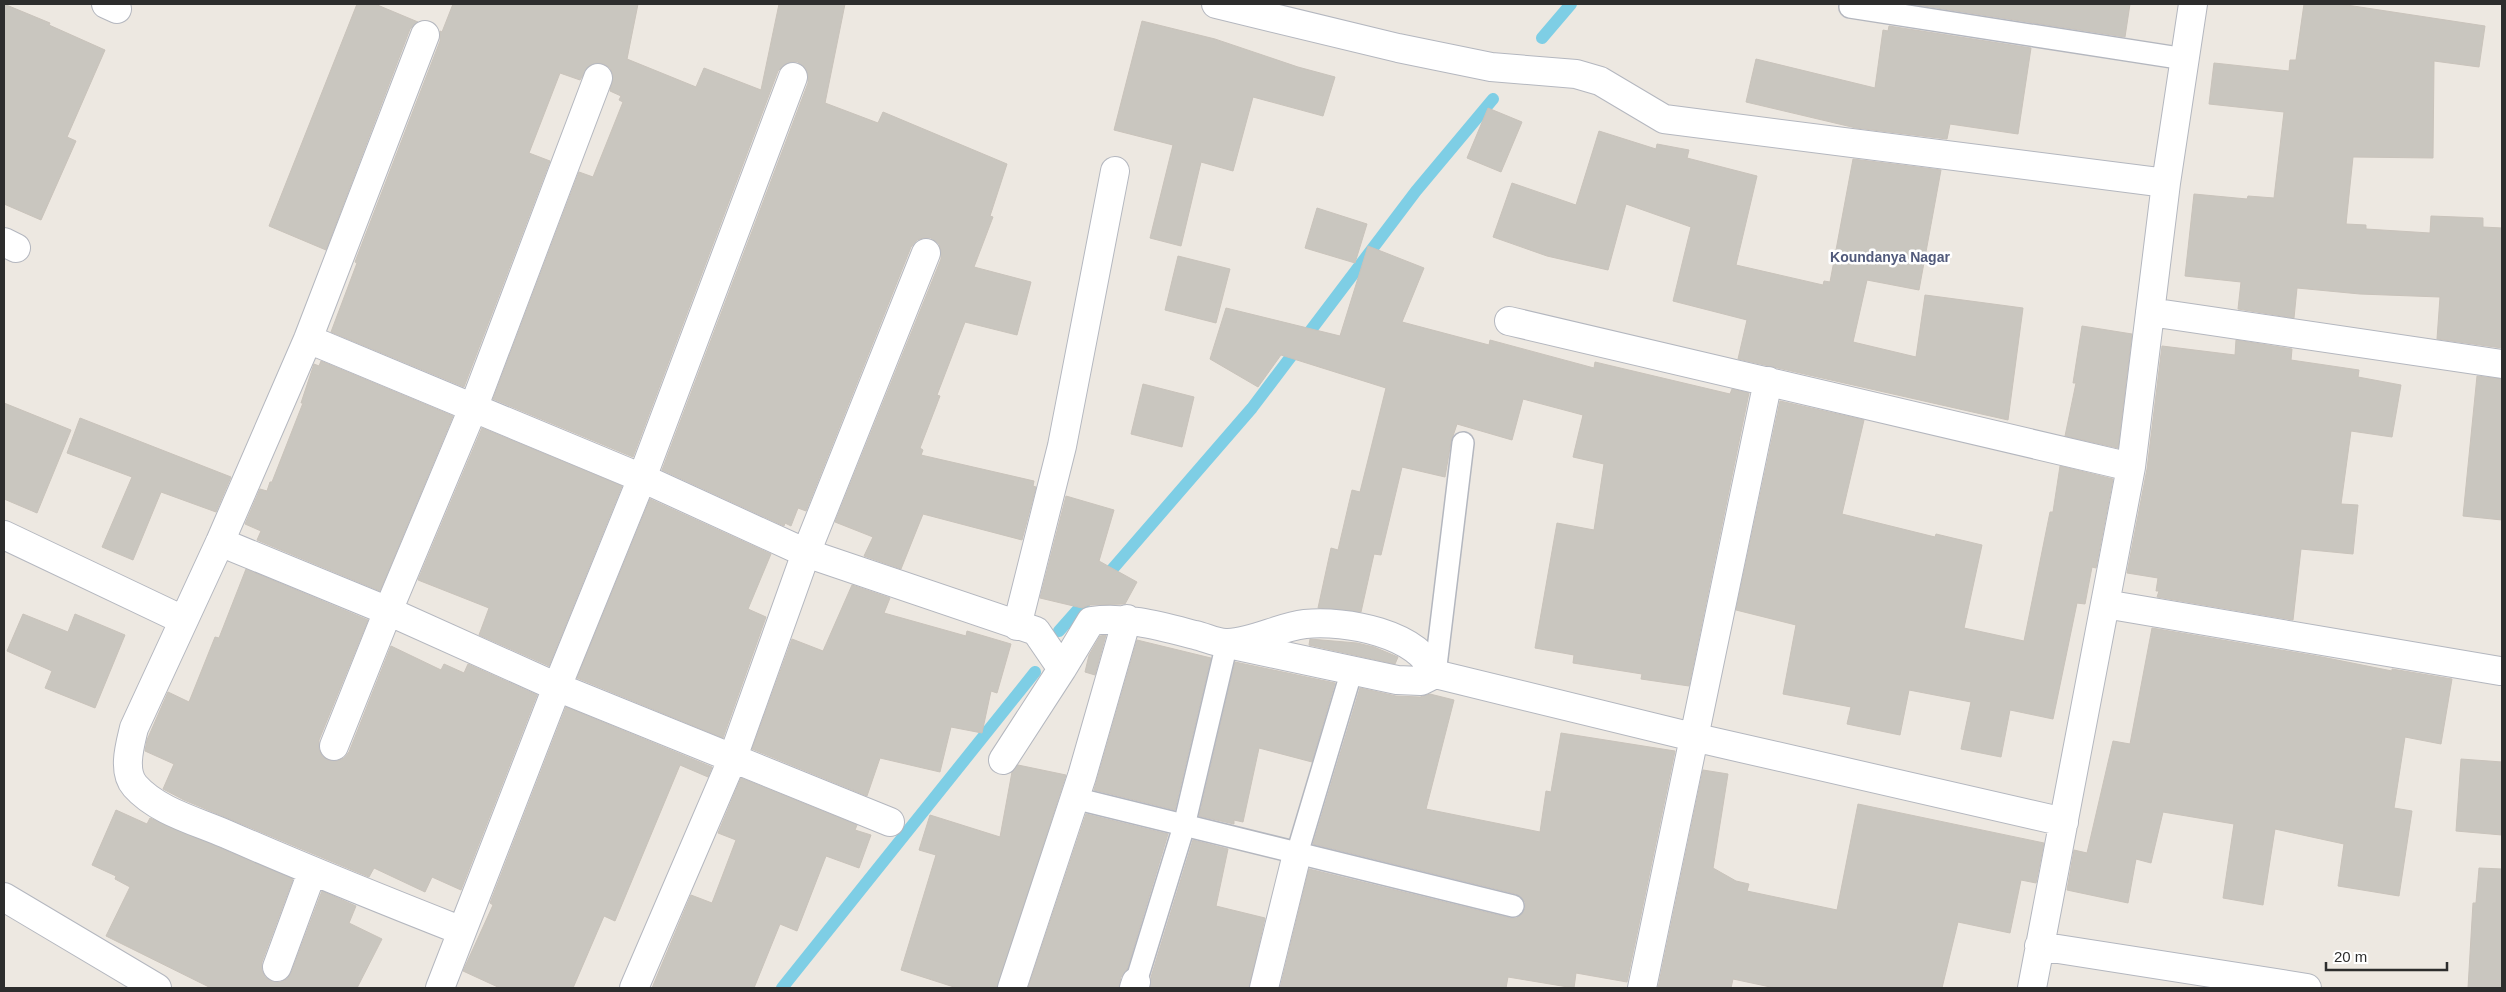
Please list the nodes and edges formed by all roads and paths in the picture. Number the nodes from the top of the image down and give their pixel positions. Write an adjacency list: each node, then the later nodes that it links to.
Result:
1 (1216, 4): 9 (street)
2 (2193, 4): 5 (street)
3 (1850, 7): 5 (lane)
4 (426, 35): 13 (street)
5 (2185, 59): 9 (street)
6 (793, 77): 19 (street)
7 (598, 78): 16 (street)
8 (1115, 171): 27 (street)
9 (2166, 183): 11 (street)
10 (926, 252): 22 (street)
11 (2150, 312): 14 (street); 18 (street)
12 (1509, 321): 15 (street)
13 (308, 339): 16 (street); 21 (street)
14 (2502, 364)
15 (1768, 382): 18 (street); 34 (street)
16 (474, 406): 19 (street); 24 (street)
17 (1463, 443): 32 (lane)
18 (2131, 466): 23 (street)
19 (642, 478): 22 (street); 33 (street)
20 (4, 535): 26 (street)
21 (220, 542): 24 (street); 26 (street)
22 (806, 553): 27 (street); 36 (street)
23 (2105, 604): 31 (street); 40 (street)
24 (388, 611): 33 (street); 35 (street)
25 (1127, 619): 28 (street); 29 (street); 38 (street)
26 (184, 620): 43 (street)
27 (1017, 626): 29 (street)
28 (1227, 644): 30 (street); 32 (street); 41 (lane)
29 (1062, 669): 37 (street)
30 (1352, 670): 32 (street); 42 (lane)
31 (2500, 672)
32 (1435, 674): 34 (street)
33 (557, 687): 36 (street); 46 (street)
34 (1693, 737): 40 (street); 55 (street)
35 (334, 746)
36 (732, 760): 39 (street); 52 (street)
37 (1003, 760)
38 (1074, 798): 41 (lane); 53 (street)
39 (890, 822)
40 (2064, 822): 47 (street)
41 (1184, 826): 42 (lane); 49 (lane)
42 (1297, 854): 45 (lane); 54 (street)
43 (312, 872): 46 (street); 48 (street)
44 (4, 897): 50 (street)
45 (1513, 906)
46 (462, 931): 51 (street)
47 (2039, 946): 56 (street); 57 (street)
48 (277, 967)
49 (1135, 985)
50 (157, 988)
51 (440, 988)
52 (634, 988)
53 (1012, 988)
54 (1264, 988)
55 (1642, 988)
56 (2032, 988)
57 (2307, 988)

